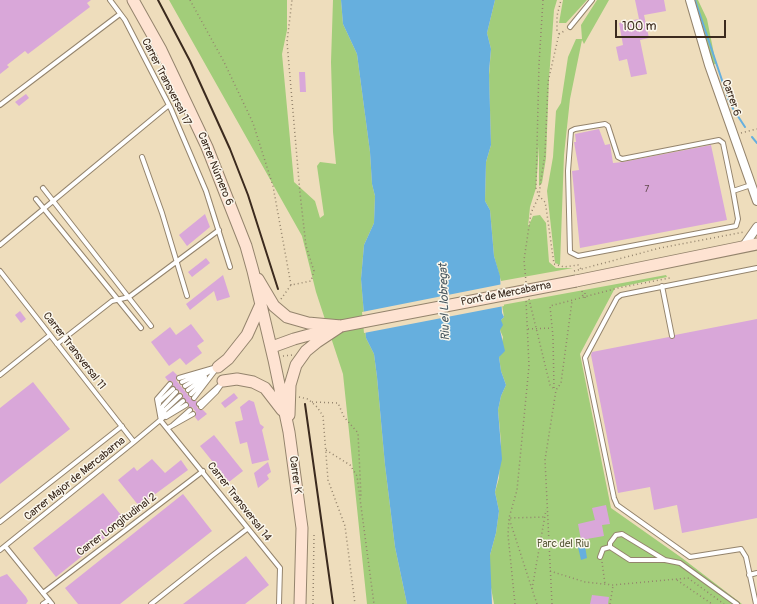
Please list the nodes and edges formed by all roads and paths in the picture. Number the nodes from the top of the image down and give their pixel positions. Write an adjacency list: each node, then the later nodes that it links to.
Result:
1 (110, 0): 9 (lane, Carrer Transversal 17)
2 (133, 0): 36 (main road, Carrer Número 6)
3 (190, 0): 38 (path)
4 (292, 0): 38 (path)
5 (543, 0): 20 (path)
6 (560, 0): 11 (path)
7 (592, 0): 10 (lane)
8 (690, 0): 15 (street, Carrer 6)
9 (120, 14): 12 (lane, Carrer Transversal 17); 13 (lane)
10 (570, 27): 11 (path)
11 (559, 34): 20 (path)
12 (169, 104): 22 (lane); 26 (lane, Carrer Transversal 17)
13 (0, 105)
14 (757, 129): 15 (path)
15 (732, 135): 17 (street, Carrer 6)
16 (142, 157): 31 (lane)
17 (751, 185): 19 (lane); 23 (street, Carrer 6)
18 (43, 188): 22 (lane)
19 (733, 191): 19 (lane)
20 (538, 196): 34 (path); 40 (path)
21 (36, 199): 24 (lane)
22 (53, 201): 24 (lane); 45 (lane)
23 (757, 201)
24 (44, 208): 29 (lane); 47 (lane)
25 (757, 227): 30 (street)
26 (219, 230): 31 (lane); 32 (lane, Carrer Transversal 17)
27 (749, 230): 34 (path)
28 (757, 244): 30 (main road, Pont de Mercabarna)
29 (0, 245)
30 (743, 247): 37 (main road, Pont de Mercabarna)
31 (176, 263): 44 (lane); 45 (lane)
32 (230, 267)
33 (757, 268): 39 (lane)
34 (581, 269): 37 (path)
35 (0, 271): 56 (lane, Carrer Transversal 11)
36 (253, 271): 48 (main road, Carrer Número 6); 49 (main road)
37 (575, 276): 51 (main road, Pont de Mercabarna, bridge)
38 (291, 285): 49 (path)
39 (662, 286): 57 (lane); 99 (lane)
40 (526, 289)
41 (585, 290): 42 (path)
42 (582, 291)
43 (528, 295): 55 (path)
44 (187, 296)
45 (129, 297): 47 (lane); 50 (lane)
46 (526, 297): 54 (path)
47 (118, 300): 52 (lane); 58 (lane)
48 (261, 304): 59 (main road, Carrer Número 6); 62 (main road)
49 (274, 306): 51 (main road)
50 (151, 326)
51 (341, 326): 59 (main road); 69 (main road)
52 (141, 328)
53 (552, 328): 55 (path); 67 (path); 67 (path)
54 (527, 329): 55 (path); 88 (path)
55 (536, 329): 67 (path)
56 (50, 334): 58 (lane, Carrer Transversal 11); 63 (lane)
57 (672, 336)
58 (57, 344): 79 (lane, Carrer Transversal 11)
59 (272, 347): 76 (main road, Carrer K)
60 (294, 355): 61 (path)
61 (282, 356)
62 (218, 367): 62 (lane); 64 (lane); 68 (lane)
63 (0, 375)
64 (179, 378)
65 (223, 381): 73 (lane); 76 (main road)
66 (170, 384): 77 (lane)
67 (555, 389): 86 (path)
68 (193, 396)
69 (289, 397): 71 (path); 81 (main road)
70 (183, 401): 77 (lane)
71 (311, 402): 83 (path); 85 (path)
72 (186, 405): 77 (lane)
73 (200, 405)
74 (190, 410): 78 (lane)
75 (193, 414): 78 (lane)
76 (285, 414): 81 (main road, Carrer K)
77 (161, 421): 77 (lane); 80 (lane, Carrer Transversal 14); 82 (lane, Carrer Major de Mercabarna)
78 (173, 425): 80 (lane)
79 (122, 426): 82 (lane, Carrer Transversal 11); 89 (lane, Carrer Major de Mercabarna)
80 (168, 428): 84 (lane, Carrer Transversal 14)
81 (289, 432): 110 (main road, Carrer K)
82 (134, 442): 92 (lane, Carrer Major de Mercabarna)
83 (326, 450): 85 (path); 112 (path)
84 (202, 471): 90 (lane, Carrer Transversal 14); 104 (lane, Carrer Longitudinal 2)
85 (359, 497): 113 (path)
86 (547, 507): 87 (path); 97 (path)
87 (545, 517): 88 (path); 103 (path)
88 (509, 518): 103 (path); 114 (path)
89 (0, 522)
90 (248, 529): 108 (lane); 109 (lane, Carrer Transversal 14)
91 (314, 535): 111 (path)
92 (5, 546): 94 (lane, Carrer Major de Mercabarna); 104 (lane)
93 (610, 548): 95 (lane); 96 (lane); 96 (lane)
94 (0, 550)
95 (600, 557): 101 (path)
96 (665, 560): 120 (lane)
97 (550, 571): 101 (path); 116 (path)
98 (757, 573): 99 (lane)
99 (749, 575): 121 (lane)
100 (676, 579): 102 (path); 118 (path); 119 (path)
101 (605, 584): 102 (path)
102 (613, 585): 117 (path)
103 (532, 588): 115 (path)
104 (43, 593): 105 (lane)
105 (48, 600): 106 (lane); 107 (lane)
106 (43, 604)
107 (52, 604)
108 (151, 604)
109 (279, 604)
110 (300, 604)
111 (313, 604)
112 (355, 604)
113 (374, 604)
114 (515, 604)
115 (537, 604)
116 (552, 604)
117 (610, 604)
118 (712, 604)
119 (724, 604)
120 (737, 604)
121 (756, 604)

